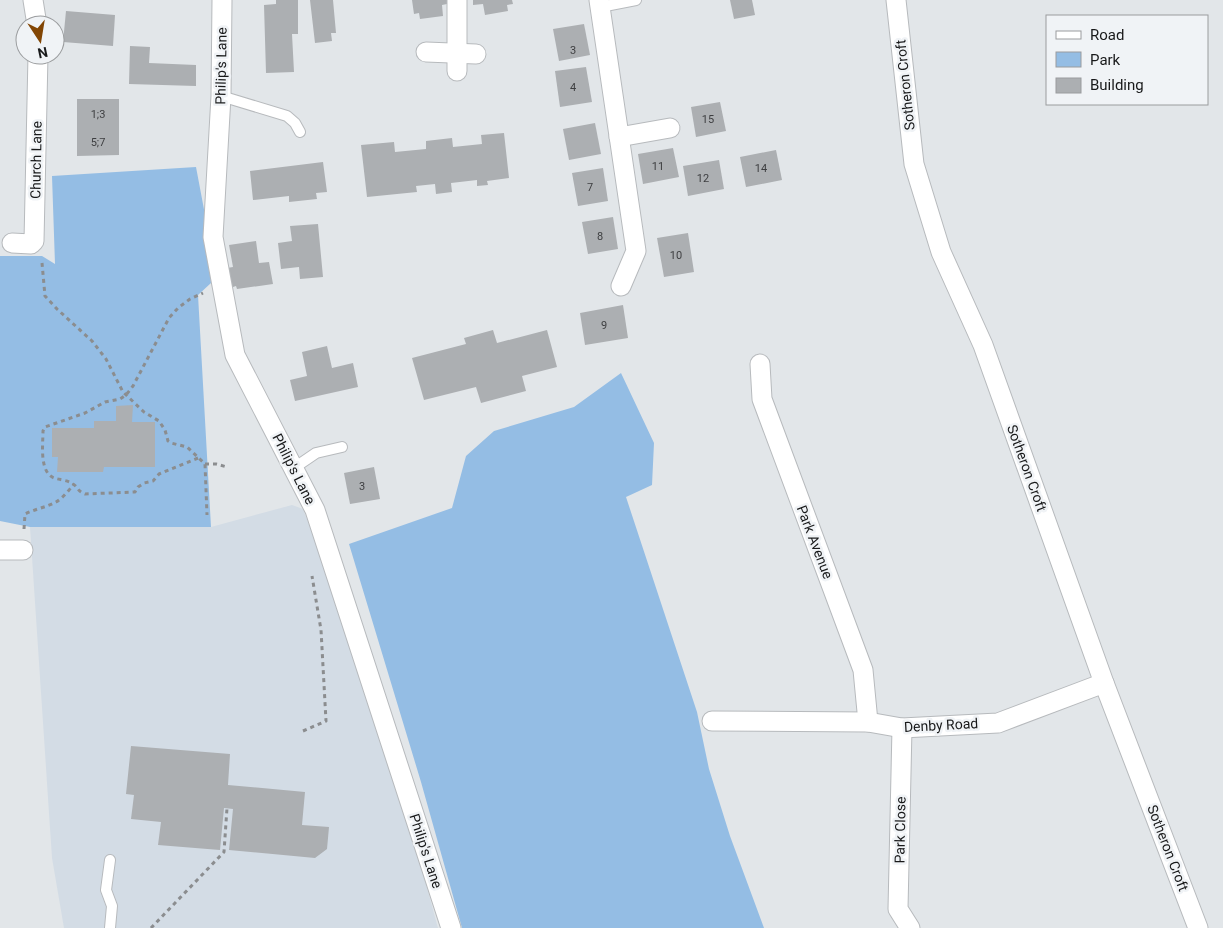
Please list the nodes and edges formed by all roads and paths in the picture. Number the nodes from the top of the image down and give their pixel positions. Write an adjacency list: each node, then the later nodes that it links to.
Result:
1 (33, 0): 7 (street)
2 (222, 0): 10 (street, Philip's Lane)
3 (457, 0): 8 (street)
4 (636, 0): 6 (lane)
5 (896, 0): 30 (street, Sotheron Croft)
6 (599, 3): 13 (street)
7 (35, 15)
8 (426, 52)
9 (38, 65): 14 (street, Church Lane)
10 (221, 96): 12 (lane); 16 (street, Philip's Lane)
11 (670, 128): 13 (street)
12 (300, 132)
13 (619, 137): 17 (street)
14 (34, 242): 15 (street); 19 (path)
15 (12, 243)
16 (222, 285): 19 (path); 24 (street, Philip's Lane)
17 (621, 286)
18 (760, 364): 32 (street, Park Avenue)
19 (126, 395): 21 (path); 25 (path)
20 (342, 447): 24 (lane)
21 (198, 458): 22 (path); 25 (path)
22 (205, 464): 23 (path); 26 (path)
23 (228, 467)
24 (294, 468): 39 (street, Philip's Lane)
25 (74, 484): 28 (path)
26 (207, 515)
27 (0, 550): 28 (street)
28 (22, 550)
29 (312, 574): 34 (path)
30 (1104, 682): 33 (street, Denby Road); 41 (street, Sotheron Croft)
31 (712, 721): 32 (street, Denby Road)
32 (868, 722): 33 (street, Denby Road)
33 (902, 728): 40 (street, Park Close)
34 (303, 731)
35 (227, 808): 38 (path)
36 (110, 860): 37 (lane)
37 (110, 928)
38 (151, 928)
39 (451, 928)
40 (910, 928)
41 (1198, 928)

